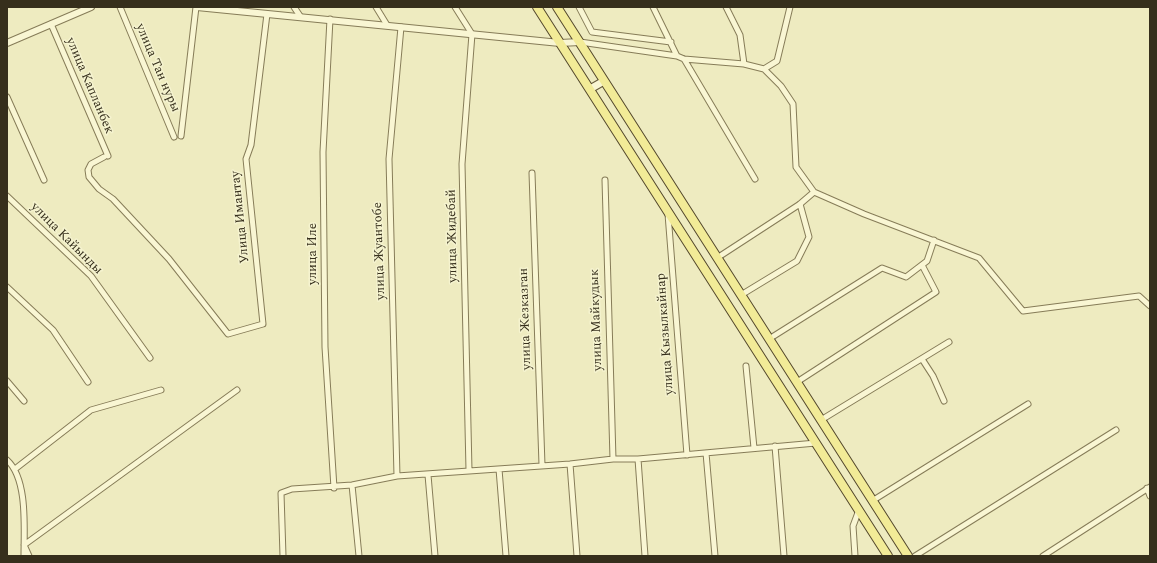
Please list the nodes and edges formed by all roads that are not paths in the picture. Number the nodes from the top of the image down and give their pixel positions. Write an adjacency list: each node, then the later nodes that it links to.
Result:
1 (91, 7): 16 (street)
2 (120, 7): 32 (street, улица Тан нуры)
3 (196, 7): 13 (street); 31 (street)
4 (294, 7): 14 (street)
5 (376, 7): 17 (street)
6 (455, 7): 19 (street)
7 (537, 7): 23 (main road)
8 (557, 7): 20 (main road)
9 (579, 7): 21 (street)
10 (653, 7): 21 (street)
11 (726, 7): 26 (street)
12 (790, 7): 27 (street)
13 (267, 14): 14 (street); 33 (street, Улица Имантау)
14 (300, 16): 15 (street)
15 (330, 19): 17 (street); 80 (street, улица Иле)
16 (51, 24): 22 (street); 33 (street, улица Капланбек)
17 (387, 25): 18 (street)
18 (401, 26): 19 (street); 77 (street, улица Жуантобе)
19 (472, 34): 23 (street); 75 (street, улица Жидебай)
20 (580, 42): 23 (street); 24 (street); 28 (main road)
21 (671, 42): 24 (street)
22 (7, 43)
23 (560, 43): 29 (main road)
24 (677, 56): 25 (street)
25 (684, 59): 26 (street); 35 (street)
26 (744, 64): 27 (street)
27 (764, 69): 38 (street)
28 (604, 81): 29 (main road); 43 (main road)
29 (590, 89): 41 (main road)
30 (7, 97): 36 (street)
31 (181, 136)
32 (174, 137)
33 (106, 157)
34 (532, 173): 72 (street, улица Жезказган)
35 (756, 178)
36 (44, 180)
37 (605, 180): 70 (street, улица Майкудык)
38 (814, 192): 40 (street); 42 (street)
39 (7, 196): 50 (street, улица Кайынды)
40 (800, 204): 43 (street); 46 (street)
41 (668, 212): 63 (main road); 67 (street, улица Кызылкайнар)
42 (934, 240): 44 (street); 47 (street)
43 (717, 258): 46 (main road)
44 (922, 265): 48 (street); 55 (street)
45 (7, 287): 54 (street)
46 (741, 295): 48 (main road)
47 (1150, 306)
48 (769, 339): 55 (main road)
49 (949, 342): 51 (street)
50 (150, 358)
51 (922, 359): 59 (street); 61 (street)
52 (746, 366): 65 (street)
53 (7, 381): 58 (street)
54 (88, 382)
55 (797, 382): 61 (main road)
56 (161, 390): 73 (street)
57 (237, 390): 84 (street)
58 (24, 401)
59 (944, 401)
60 (1028, 404): 82 (street)
61 (821, 420): 82 (main road)
62 (1116, 430): 98 (street)
63 (816, 443): 64 (street); 83 (main road)
64 (775, 446): 65 (street); 94 (street)
65 (754, 448): 66 (street)
66 (706, 453): 67 (street); 93 (street)
67 (687, 455): 68 (street)
68 (638, 459): 70 (street); 92 (street)
69 (7, 460): 73 (street)
70 (613, 460): 71 (street)
71 (570, 464): 72 (street); 91 (street)
72 (542, 465): 74 (street)
73 (15, 469): 84 (street)
74 (499, 469): 75 (street); 90 (street)
75 (469, 470): 76 (street)
76 (428, 475): 77 (street); 89 (street)
77 (398, 476): 78 (street)
78 (352, 485): 80 (street); 88 (street)
79 (1148, 487): 81 (street); 99 (street)
80 (334, 488): 87 (street)
81 (1150, 496)
82 (872, 501): 97 (main road)
83 (859, 510): 95 (street); 96 (main road)
84 (24, 545): 85 (street); 86 (street)
85 (24, 556)
86 (29, 556)
87 (283, 556)
88 (359, 556)
89 (435, 556)
90 (506, 556)
91 (577, 556)
92 (645, 556)
93 (715, 556)
94 (784, 556)
95 (855, 556)
96 (888, 556)
97 (908, 556)
98 (915, 556)
99 (1043, 556)

